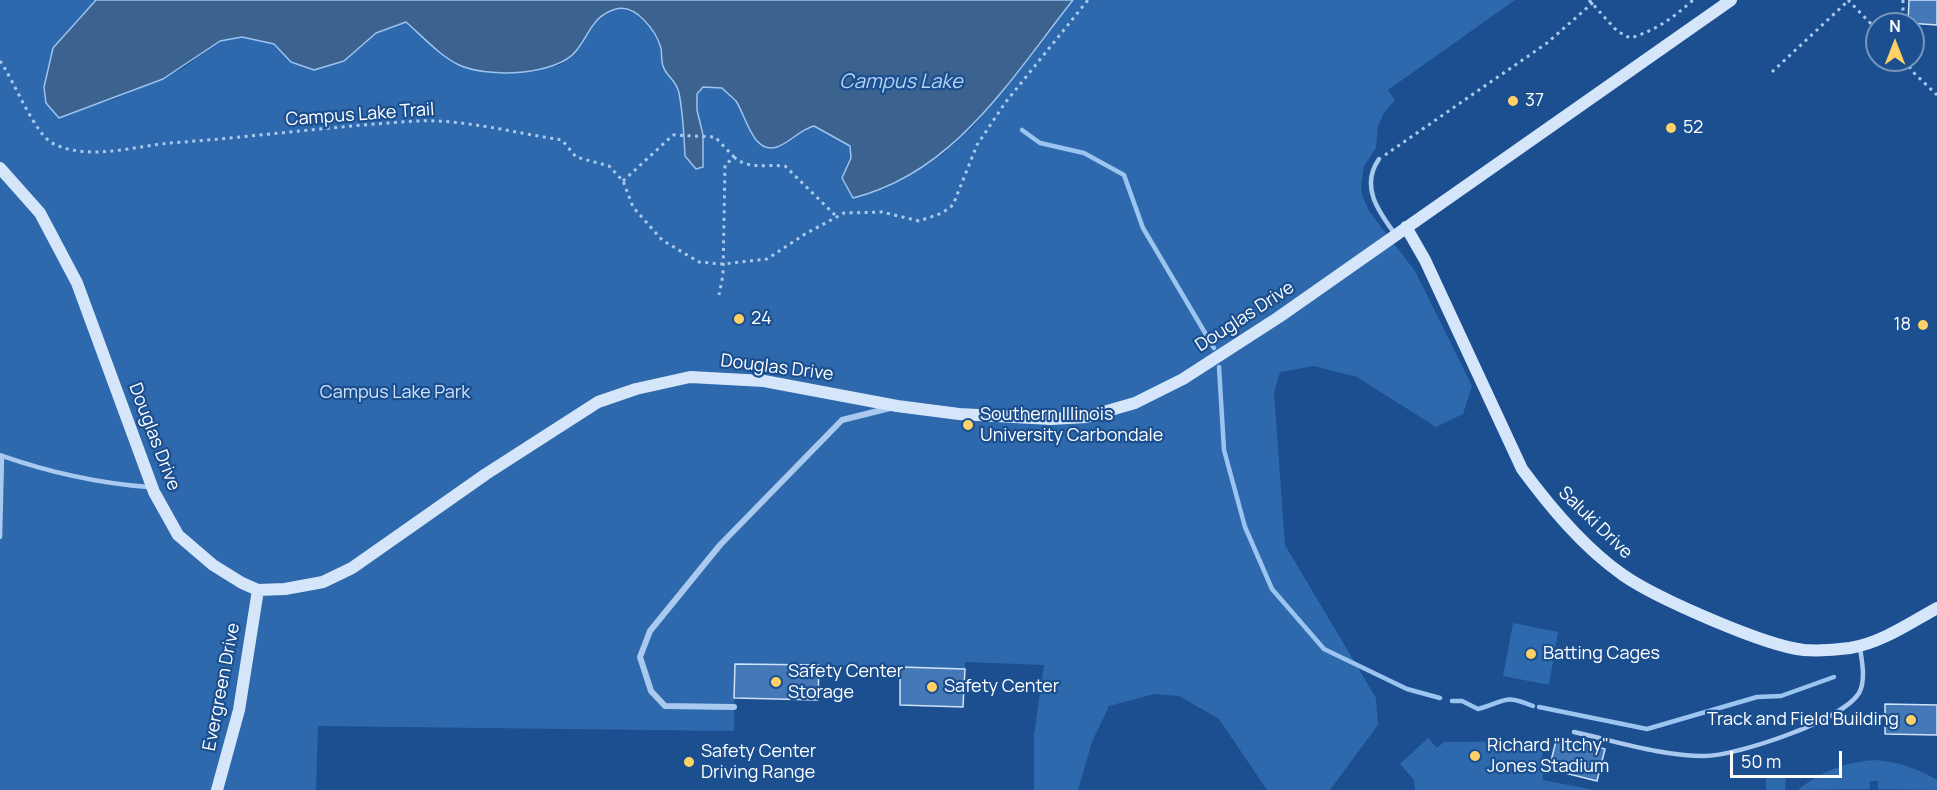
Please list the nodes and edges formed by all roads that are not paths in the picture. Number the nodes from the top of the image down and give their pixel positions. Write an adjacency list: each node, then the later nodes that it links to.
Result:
1 (1731, 0): 4 (street, Douglas Drive)
2 (1378, 159): 4 (lane)
3 (0, 168): 7 (street, Douglas Drive)
4 (1400, 231): 5 (street, Douglas Drive); 11 (street, Saluki Drive)
5 (897, 406): 9 (street, Douglas Drive); 12 (street)
6 (1, 455): 7 (lane); 8 (lane)
7 (152, 487): 9 (street, Douglas Drive)
8 (0, 537)
9 (258, 590): 14 (street, Evergreen Drive)
10 (1937, 608): 11 (street, Saluki Drive)
11 (1860, 646): 13 (lane)
12 (734, 707)
13 (1574, 732)
14 (217, 790)

